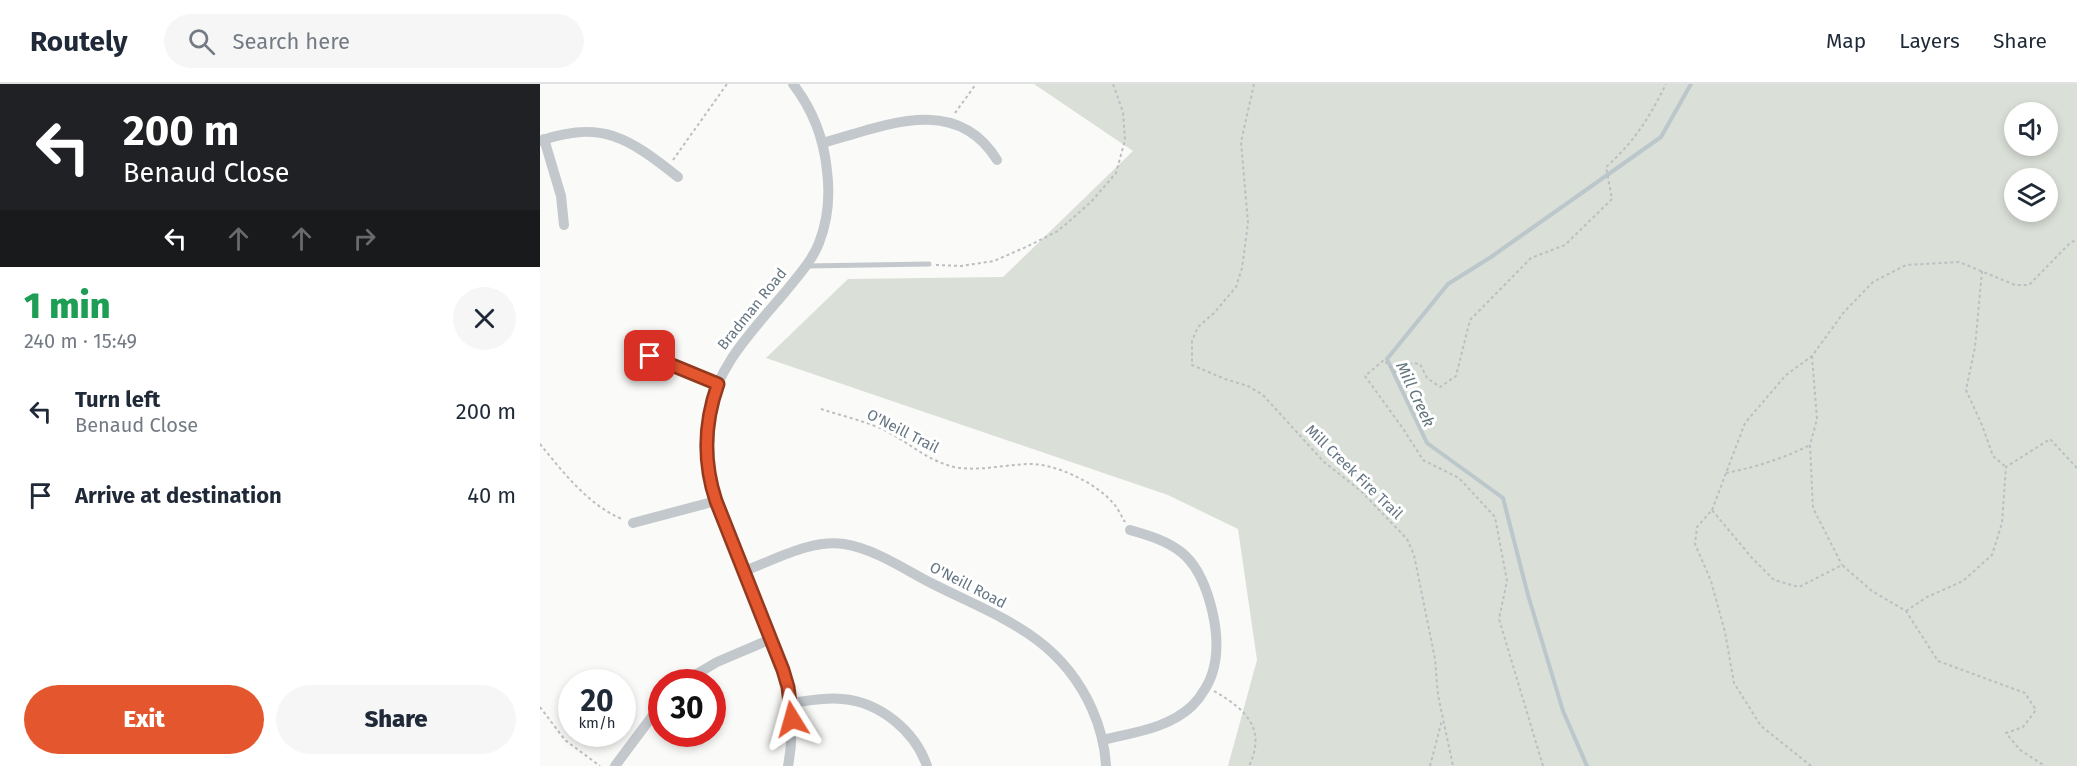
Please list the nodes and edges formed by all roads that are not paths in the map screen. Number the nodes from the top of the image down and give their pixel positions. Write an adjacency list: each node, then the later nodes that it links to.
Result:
1 (792, 84): 3 (street, Bradman Road)
2 (542, 140): 5 (street); 6 (street)
3 (823, 143): 4 (street); 8 (street, Bradman Road)
4 (997, 160)
5 (678, 177)
6 (564, 225)
7 (929, 264): 8 (lane)
8 (807, 266): 10 (street, Bradman Road)
9 (650, 356): 10 (street)
10 (718, 384): 11 (street, Bradman Road)
11 (716, 501): 12 (street); 14 (street, Bradman Road)
12 (633, 523)
13 (1130, 530): 19 (street)
14 (744, 571): 15 (street, Bradman Road); 19 (street, O'Neill Road)
15 (771, 639): 16 (street); 17 (street, Bradman Road)
16 (704, 669)
17 (790, 704): 21 (street, Bradman Road); 22 (street)
18 (648, 722): 20 (street)
19 (1103, 740): 23 (street, O'Neill Road)
20 (615, 766)
21 (788, 766)
22 (927, 766)
23 (1106, 766)

